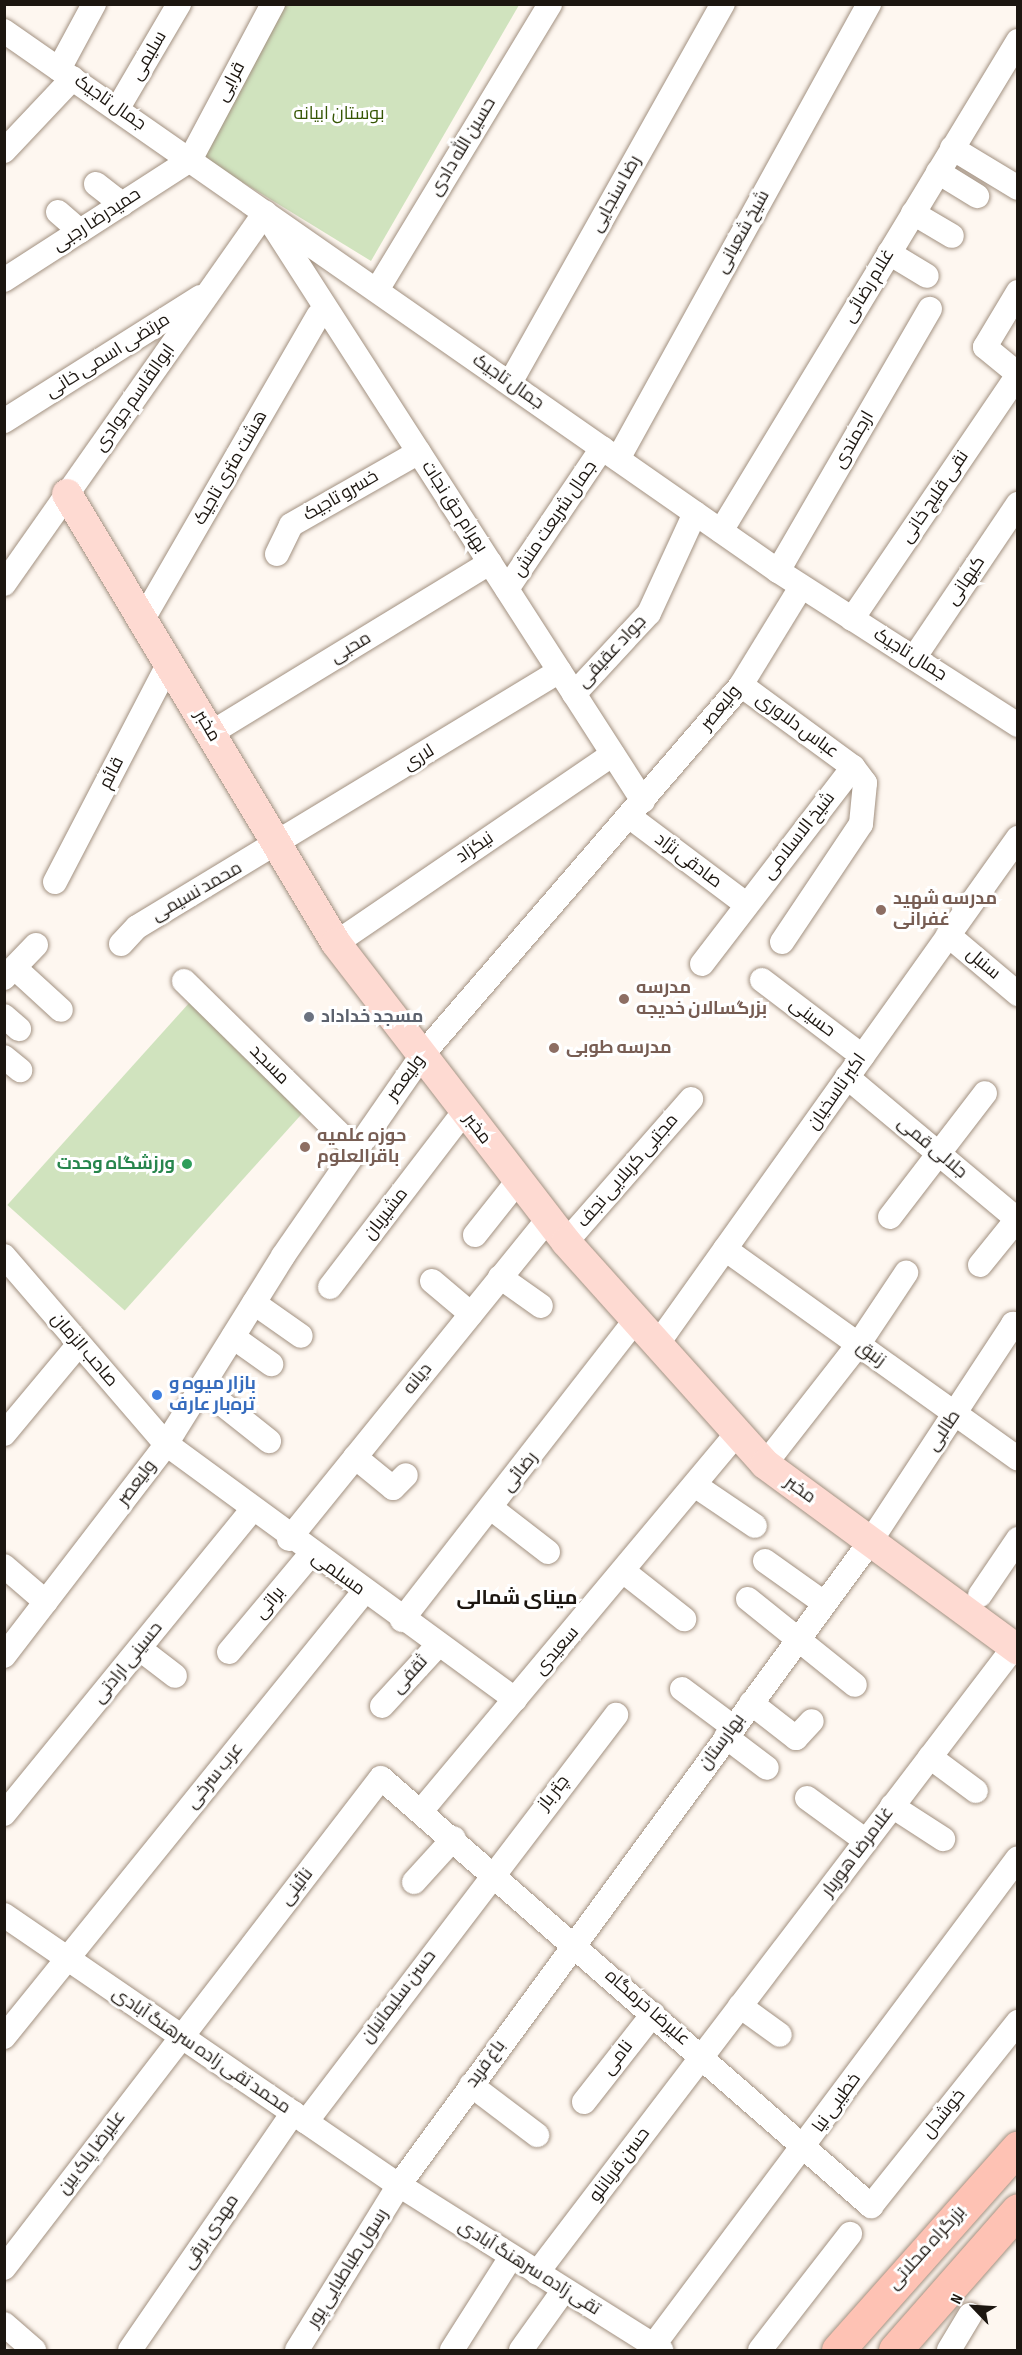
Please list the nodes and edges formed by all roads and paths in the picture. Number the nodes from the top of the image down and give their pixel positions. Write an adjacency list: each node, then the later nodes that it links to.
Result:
1 (94, 4): 9 (street)
2 (179, 4): 10 (street, سلیمی)
3 (273, 4): 13 (street, قرایی)
4 (550, 4): 27 (street, حسین الله دادی)
5 (723, 4): 33 (street, رضا سنجایی)
6 (869, 4): 36 (street, شیخ شعبانی)
7 (5, 32): 9 (street, جمال تاجیک)
8 (1017, 41): 11 (street, غلام رضائی)
9 (66, 74): 10 (street, جمال تاجیک); 12 (street)
10 (118, 108): 13 (street, جمال تاجیک)
11 (952, 148): 14 (street, غلام رضائی); 16 (street)
12 (4, 151)
13 (190, 160): 18 (street, حمیدرضا رجبی); 20 (street, جمال تاجیک)
14 (938, 172): 17 (street); 21 (street, غلام رضائی)
15 (96, 184): 18 (street)
16 (1017, 188)
17 (977, 196)
18 (122, 204): 22 (street, حمیدرضا رجبی)
19 (58, 212): 22 (street)
20 (266, 213): 27 (street, جمال تاجیک); 28 (street, ابوالقاسم جوادی); 35 (street, بهرام حق نجات)
21 (914, 213): 23 (street); 24 (street, غلام رضائی)
22 (80, 231): 26 (street, حمیدرضا رجبی)
23 (952, 236)
24 (889, 253): 25 (street); 40 (street, غلام رضائی)
25 (927, 276)
26 (4, 280)
27 (377, 290): 33 (street, جمال تاجیک)
28 (211, 291): 34 (street, مرتضی اسمی خانی); 37 (street, ابوالقاسم جوادی)
29 (1017, 291): 32 (street)
30 (930, 309): 43 (street, ارجمندی)
31 (318, 316): 47 (street, هشت متری تاجیک)
32 (1017, 374): 48 (street, نقی قلیچ خانی)
33 (510, 383): 36 (street, جمال تاجیک)
34 (4, 421)
35 (418, 452): 41 (street, خسرو تاجیک); 42 (street, بهرام حق نجات)
36 (610, 454): 39 (street, جمال تاجیک); 46 (street, جمال شریعت منش)
37 (67, 494): 44 (street, ابوالقاسم جوادی); 47 (main road, مخبر)
38 (1017, 504): 49 (street, کیهانی)
39 (695, 513): 40 (street, جمال تاجیک); 53 (street, جواد عقیقی)
40 (721, 531): 43 (street, جمال تاجیک)
41 (277, 554)
42 (490, 563): 46 (street, بهرام حق نجات); 55 (street, محبی)
43 (778, 571): 45 (street, جمال تاجیک)
44 (4, 584)
45 (801, 586): 48 (street, جمال تاجیک); 52 (street, ولیعصر)
46 (507, 589): 51 (street, بهرام حق نجات)
47 (143, 619): 50 (main road, مخبر)
48 (852, 619): 49 (street, جمال تاجیک)
49 (914, 658): 54 (street, جمال تاجیک)
50 (169, 663): 55 (main road, مخبر); 61 (street, قائم)
51 (560, 671): 53 (street, بهرام حق نجات); 60 (street, لاری)
52 (741, 685): 57 (street, عباس دلاوری); 58 (street, ولیعصر)
53 (574, 694): 56 (street, بهرام حق نجات)
54 (1017, 725)
55 (211, 733): 60 (main road, مخبر)
56 (613, 754): 58 (street, بهرام حق نجات); 65 (street, نیکزاد)
57 (853, 767): 62 (street, شیخ الاسلامی); 64 (street)
58 (636, 809): 62 (street, صادقی نژاد); 74 (street, ولیعصر)
59 (1017, 838): 63 (street, اکبر ناسخیان)
60 (278, 845): 65 (main road, مخبر); 66 (street, محمد نسیمی)
61 (55, 882)
62 (746, 904): 68 (street, شیخ الاسلامی)
63 (948, 935): 72 (street, سنبل); 75 (street, اکبر ناسخیان)
64 (782, 942)
65 (336, 943): 74 (main road, مخبر)
66 (121, 944)
67 (36, 945): 69 (street)
68 (702, 964)
69 (10, 973): 73 (street)
70 (762, 980): 75 (street, حسینی)
71 (184, 981): 80 (street, مسجد)
72 (1017, 994)
73 (61, 1010)
74 (422, 1055): 79 (main road, مخبر); 80 (street, ولیعصر)
75 (862, 1056): 76 (street, اکبر ناسخیان)
76 (847, 1077): 81 (street, جلالی قمی); 88 (street, اکبر ناسخیان)
77 (986, 1094): 81 (street)
78 (691, 1099): 87 (street, مجتبی کربلایی نجف)
79 (464, 1112): 82 (main road, مخبر); 94 (street, مشیریان)
80 (355, 1149): 95 (street, ولیعصر)
81 (939, 1154): 83 (street); 84 (street, جلالی قمی)
82 (517, 1182): 85 (main road, مخبر); 86 (street)
83 (890, 1217)
84 (1017, 1218): 90 (street)
85 (548, 1219): 87 (main road, مخبر); 92 (street, دیانه)
86 (475, 1235)
87 (566, 1242): 98 (main road, مخبر)
88 (725, 1249): 103 (street, زنبق); 104 (street, اکبر ناسخیان)
89 (4, 1256): 102 (street, صاحب الزمان)
90 (980, 1265)
91 (906, 1273): 103 (street)
92 (500, 1277): 96 (street); 97 (street, دیانه)
93 (432, 1281): 97 (street)
94 (330, 1287)
95 (254, 1303): 100 (street); 101 (street, ولیعصر)
96 (541, 1306)
97 (471, 1314): 112 (street, دیانه)
98 (635, 1322): 104 (main road, مخبر); 117 (street, رضائی)
99 (1017, 1327): 107 (street, طالبی)
100 (301, 1336)
101 (233, 1337): 105 (street); 106 (street, ولیعصر)
102 (79, 1344): 108 (street); 111 (street, صاحب الزمان)
103 (858, 1345): 107 (street, زنبق); 114 (street)
104 (656, 1346): 109 (main road, مخبر)
105 (271, 1364)
106 (201, 1387): 110 (street); 111 (street, ولیعصر)
107 (956, 1414): 113 (street, زنبق); 122 (street, طالبی)
108 (4, 1434)
109 (736, 1434): 114 (main road, مخبر); 116 (street, سعیدی)
110 (269, 1441)
111 (165, 1443): 118 (street, مسلمی); 131 (street, ولیعصر)
112 (355, 1457): 115 (street); 120 (street, دیانه)
113 (1017, 1459)
114 (765, 1464): 122 (main road, مخبر)
115 (406, 1475)
116 (696, 1486): 119 (street); 127 (street, سعیدی)
117 (491, 1508): 123 (street); 134 (street, رضائی)
118 (251, 1511): 120 (street, مسلمی); 137 (street, حسینی ارادتی)
119 (755, 1527)
120 (289, 1539): 124 (street, مسلمی)
121 (1017, 1539): 129 (street)
122 (870, 1542): 132 (street, بهارستان); 138 (main road, مخبر)
123 (548, 1552)
124 (310, 1554): 128 (street, مسلمی); 139 (street, براتی)
125 (765, 1561): 132 (street)
126 (4, 1566): 131 (street)
127 (623, 1571): 133 (street); 144 (street, سعیدی)
128 (363, 1593): 134 (street, مسلمی); 165 (street, عرب سرخی)
129 (980, 1595)
130 (747, 1599): 135 (street)
131 (46, 1602): 140 (street, ولیعصر)
132 (824, 1603): 135 (street, بهارستان)
133 (684, 1619)
134 (402, 1620): 136 (street, مسلمی)
135 (797, 1640): 142 (street); 145 (street, بهارستان)
136 (438, 1645): 144 (street, مسلمی); 146 (street, ثقفی)
137 (140, 1649): 141 (street); 156 (street, حسینی ارادتی)
138 (1016, 1649): 150 (street, غلامرضا هوریار)
139 (229, 1652)
140 (4, 1656)
141 (175, 1676)
142 (855, 1685)
143 (682, 1689): 149 (street)
144 (515, 1699): 155 (street, سعیدی)
145 (751, 1703): 148 (street); 149 (street, بهارستان)
146 (382, 1706)
147 (616, 1715): 161 (street, چتر باز)
148 (812, 1721)
149 (729, 1732): 151 (street); 164 (street, بهارستان)
150 (930, 1757): 152 (street); 154 (street, غلامرضا هوریار)
151 (767, 1768)
152 (976, 1791)
153 (807, 1798): 159 (street)
154 (892, 1806): 158 (street); 159 (street, غلامرضا هوریار)
155 (422, 1810): 157 (street, علیرضا خرمگاه); 171 (street, نائینی)
156 (4, 1814)
157 (454, 1838): 161 (street, علیرضا خرمگاه); 162 (street)
158 (943, 1839)
159 (866, 1841): 166 (street, غلامرضا هوریار)
160 (1017, 1858): 177 (street, خطیبی نیا)
161 (492, 1872): 164 (street, علیرضا خرمگاه); 175 (street, حسن سلیمانیان)
162 (414, 1882)
163 (4, 1915): 165 (street, محمد تقی زاده سرهنگ آبادی)
164 (573, 1943): 167 (street, علیرضا خرمگاه); 173 (street, باغ فرید)
165 (68, 1959): 170 (street, عرب سرخی); 171 (street, محمد تقی زاده سرهنگ آبادی)
166 (740, 2006): 169 (street); 172 (street, غلامرضا هوریار)
167 (653, 2014): 172 (street, علیرضا خرمگاه); 174 (street, نامی)
168 (1017, 2022): 180 (street, خوشدل)
169 (780, 2035)
170 (4, 2037)
171 (180, 2038): 175 (street, محمد تقی زاده سرهنگ آبادی); 184 (street, علیرضا پاک بین)
172 (702, 2056): 177 (street, علیرضا خرمگاه); 185 (street, حسن قربانلو)
173 (471, 2085): 176 (street); 179 (street, باغ فرید)
174 (584, 2102)
175 (299, 2118): 179 (street, محمد تقی زاده سرهنگ آبادی); 191 (street, مهدی برقی)
176 (537, 2136)
177 (804, 2147): 180 (street, علیرضا خرمگاه); 189 (street, خطیبی نیا)
178 (1017, 2148): 196 (highway, بزرگراه محلاتی)
179 (399, 2185): 183 (street, تقی زاده سرهنگ آبادی); 192 (street, رسول طباطبایی پور)
180 (871, 2205)
181 (1017, 2210): 197 (highway)
182 (850, 2234): 195 (street)
183 (511, 2257): 185 (street, تقی زاده سرهنگ آبادی); 193 (street)
184 (4, 2268)
185 (537, 2273): 186 (street, تقی زاده سرهنگ آبادی)
186 (564, 2290): 189 (street, تقی زاده سرهنگ آبادی); 194 (street)
187 (970, 2315): 198 (street)
188 (4, 2324): 190 (street)
189 (657, 2348)
190 (34, 2350)
191 (130, 2350)
192 (297, 2350)
193 (452, 2350)
194 (521, 2350)
195 (760, 2350)
196 (838, 2350)
197 (895, 2350)
198 (949, 2350)

